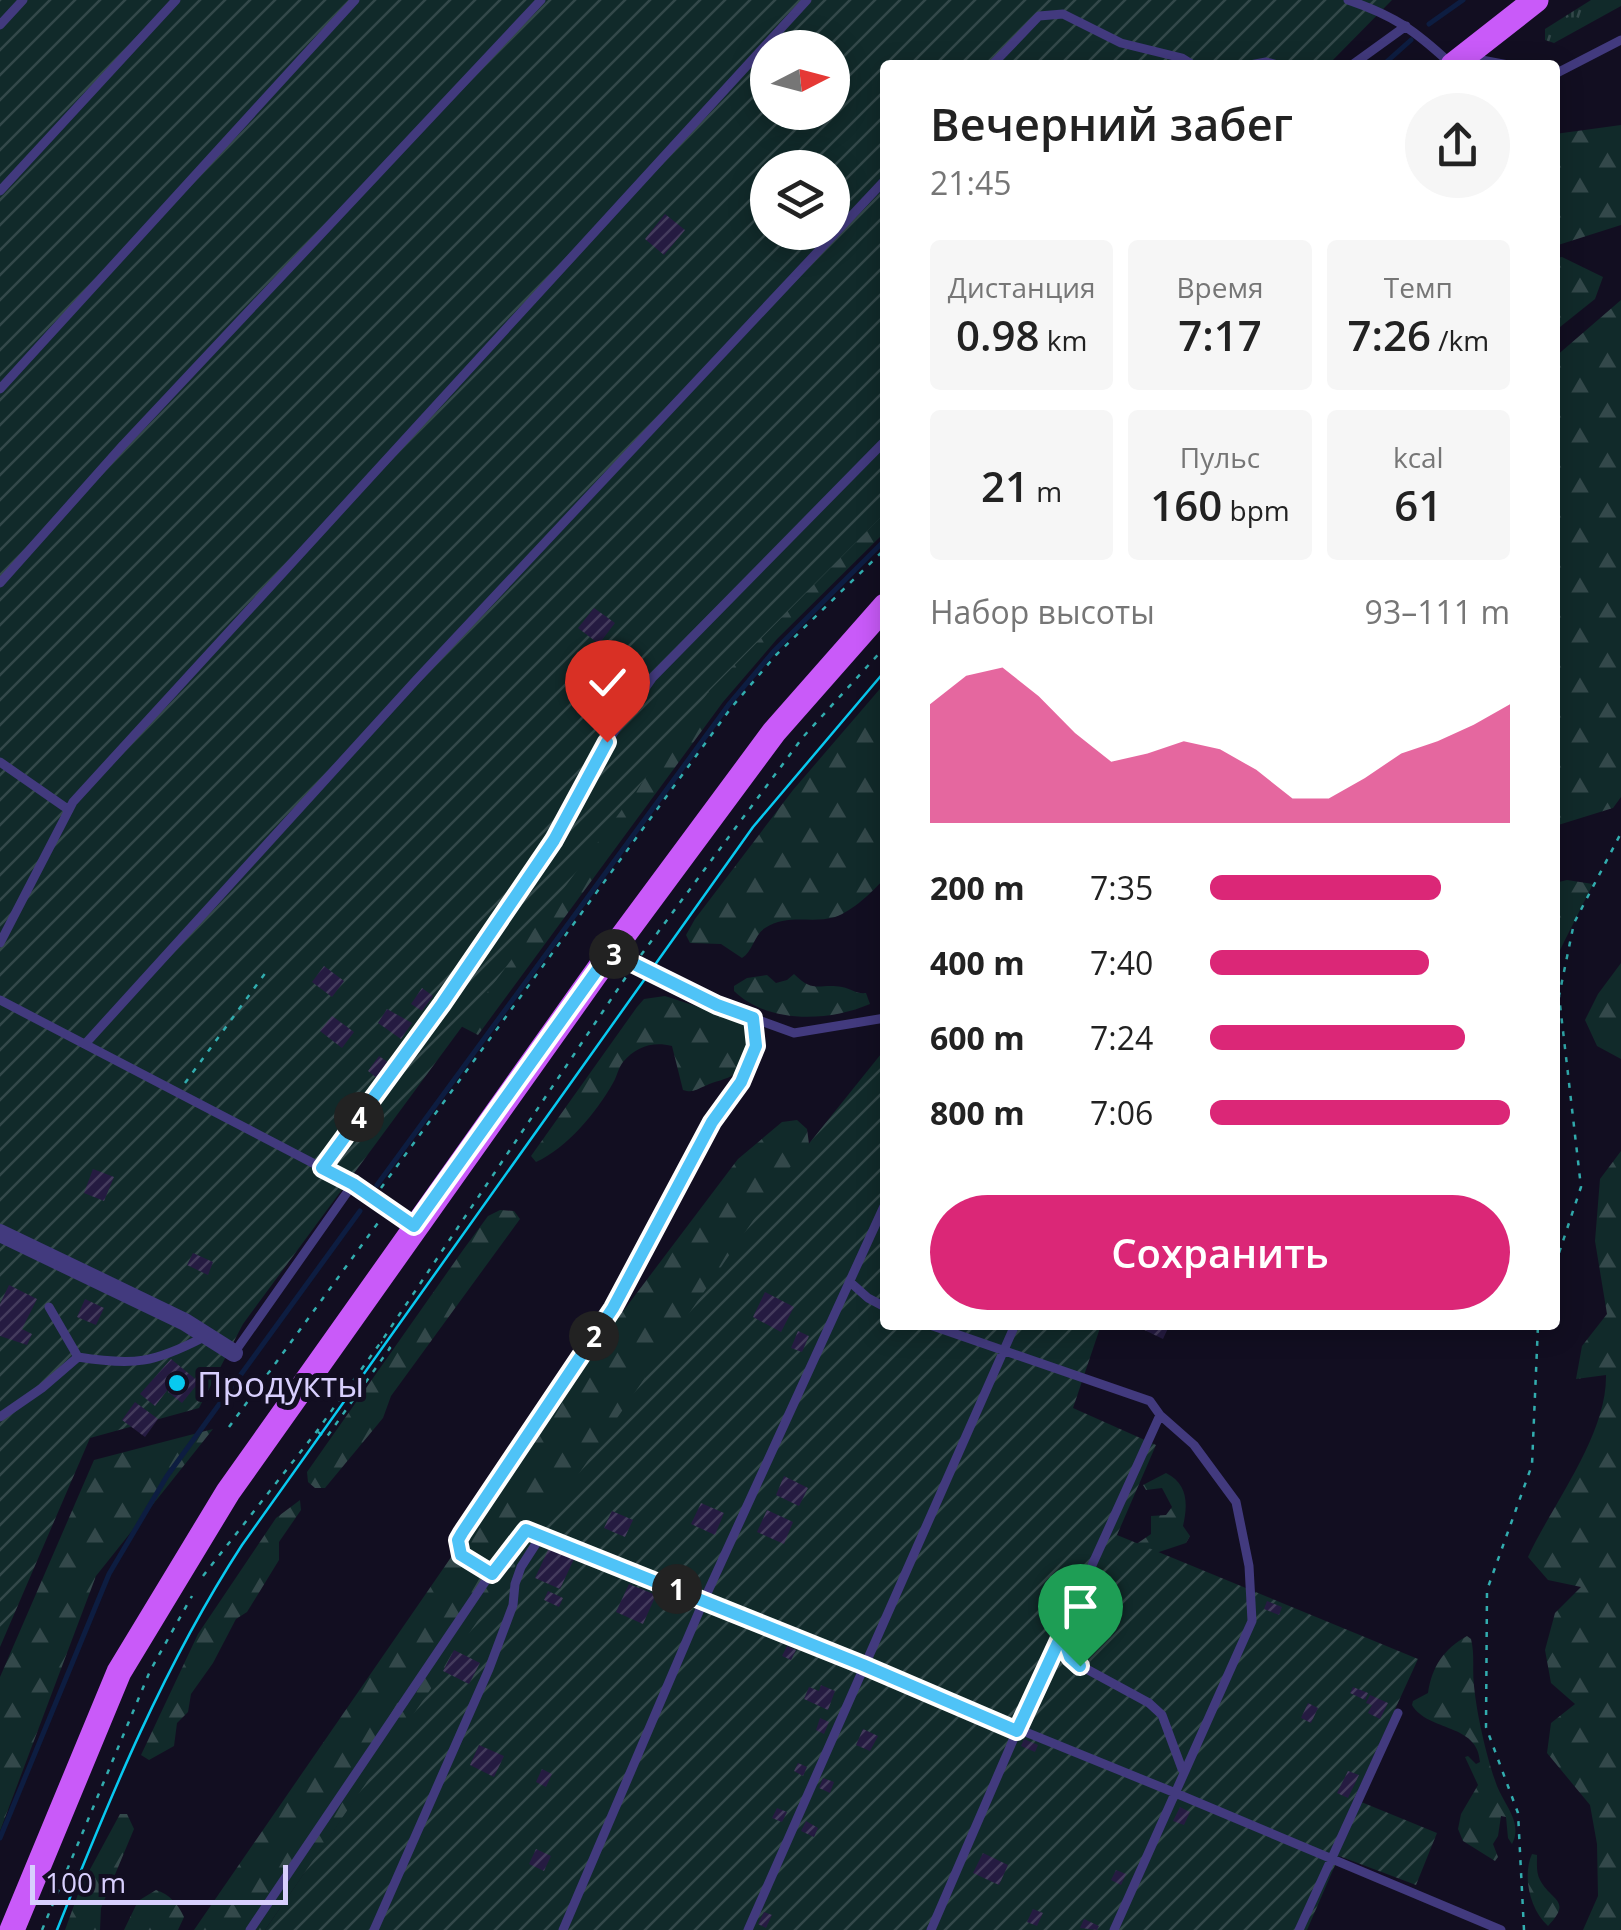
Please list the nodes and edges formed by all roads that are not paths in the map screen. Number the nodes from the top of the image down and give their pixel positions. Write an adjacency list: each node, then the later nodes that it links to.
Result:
1 (23, 0): 8 (lane)
2 (176, 0): 18 (lane)
3 (355, 0): 19 (lane)
4 (541, 0): 21 (lane)
5 (807, 0): 24 (lane)
6 (1348, 0): 9 (lane)
7 (1536, 0): 15 (main road)
8 (0, 25)
9 (1406, 26): 13 (lane); 14 (lane)
10 (1621, 40): 16 (lane)
11 (997, 60): 12 (lane)
12 (1185, 60)
13 (1359, 60)
14 (1453, 60)
15 (1459, 60)
16 (1560, 71)
17 (880, 185): 29 (lane)
18 (0, 191)
19 (0, 388)
20 (880, 446): 30 (lane)
21 (0, 584)
22 (880, 612): 26 (main road)
23 (0, 762): 24 (lane)
24 (69, 810): 25 (lane)
25 (0, 943)
26 (610, 952): 28 (lane); 33 (main road)
27 (0, 1000): 29 (lane)
28 (880, 1019)
29 (86, 1043): 30 (lane)
30 (322, 1168): 31 (lane)
31 (353, 1184): 33 (lane); 42 (lane)
32 (880, 1215): 35 (lane)
33 (414, 1226): 56 (main road)
34 (0, 1233): 40 (street)
35 (850, 1282): 36 (lane); 47 (lane)
36 (880, 1304)
37 (48, 1307): 43 (lane)
38 (944, 1330): 41 (lane)
39 (1013, 1330): 41 (lane)
40 (206, 1335): 42 (street); 43 (lane)
41 (1003, 1351): 44 (lane); 49 (lane)
42 (234, 1353)
43 (78, 1357): 45 (lane)
44 (1160, 1416): 48 (lane); 52 (lane)
45 (0, 1417)
46 (541, 1536): 47 (lane); 57 (lane); 58 (lane)
47 (704, 1600): 49 (lane); 59 (lane)
48 (1062, 1634): 51 (lane); 52 (lane)
49 (863, 1665): 51 (lane); 60 (lane)
50 (1398, 1713): 54 (lane)
51 (1017, 1731): 53 (lane); 61 (lane)
52 (1182, 1771): 53 (lane)
53 (1173, 1792): 54 (lane); 62 (lane)
54 (1331, 1858): 55 (lane); 63 (lane)
55 (1484, 1927): 64 (lane)
56 (12, 1930)
57 (250, 1930)
58 (374, 1930)
59 (562, 1930)
60 (748, 1930)
61 (931, 1930)
62 (1114, 1930)
63 (1299, 1930)
64 (1502, 1930)

